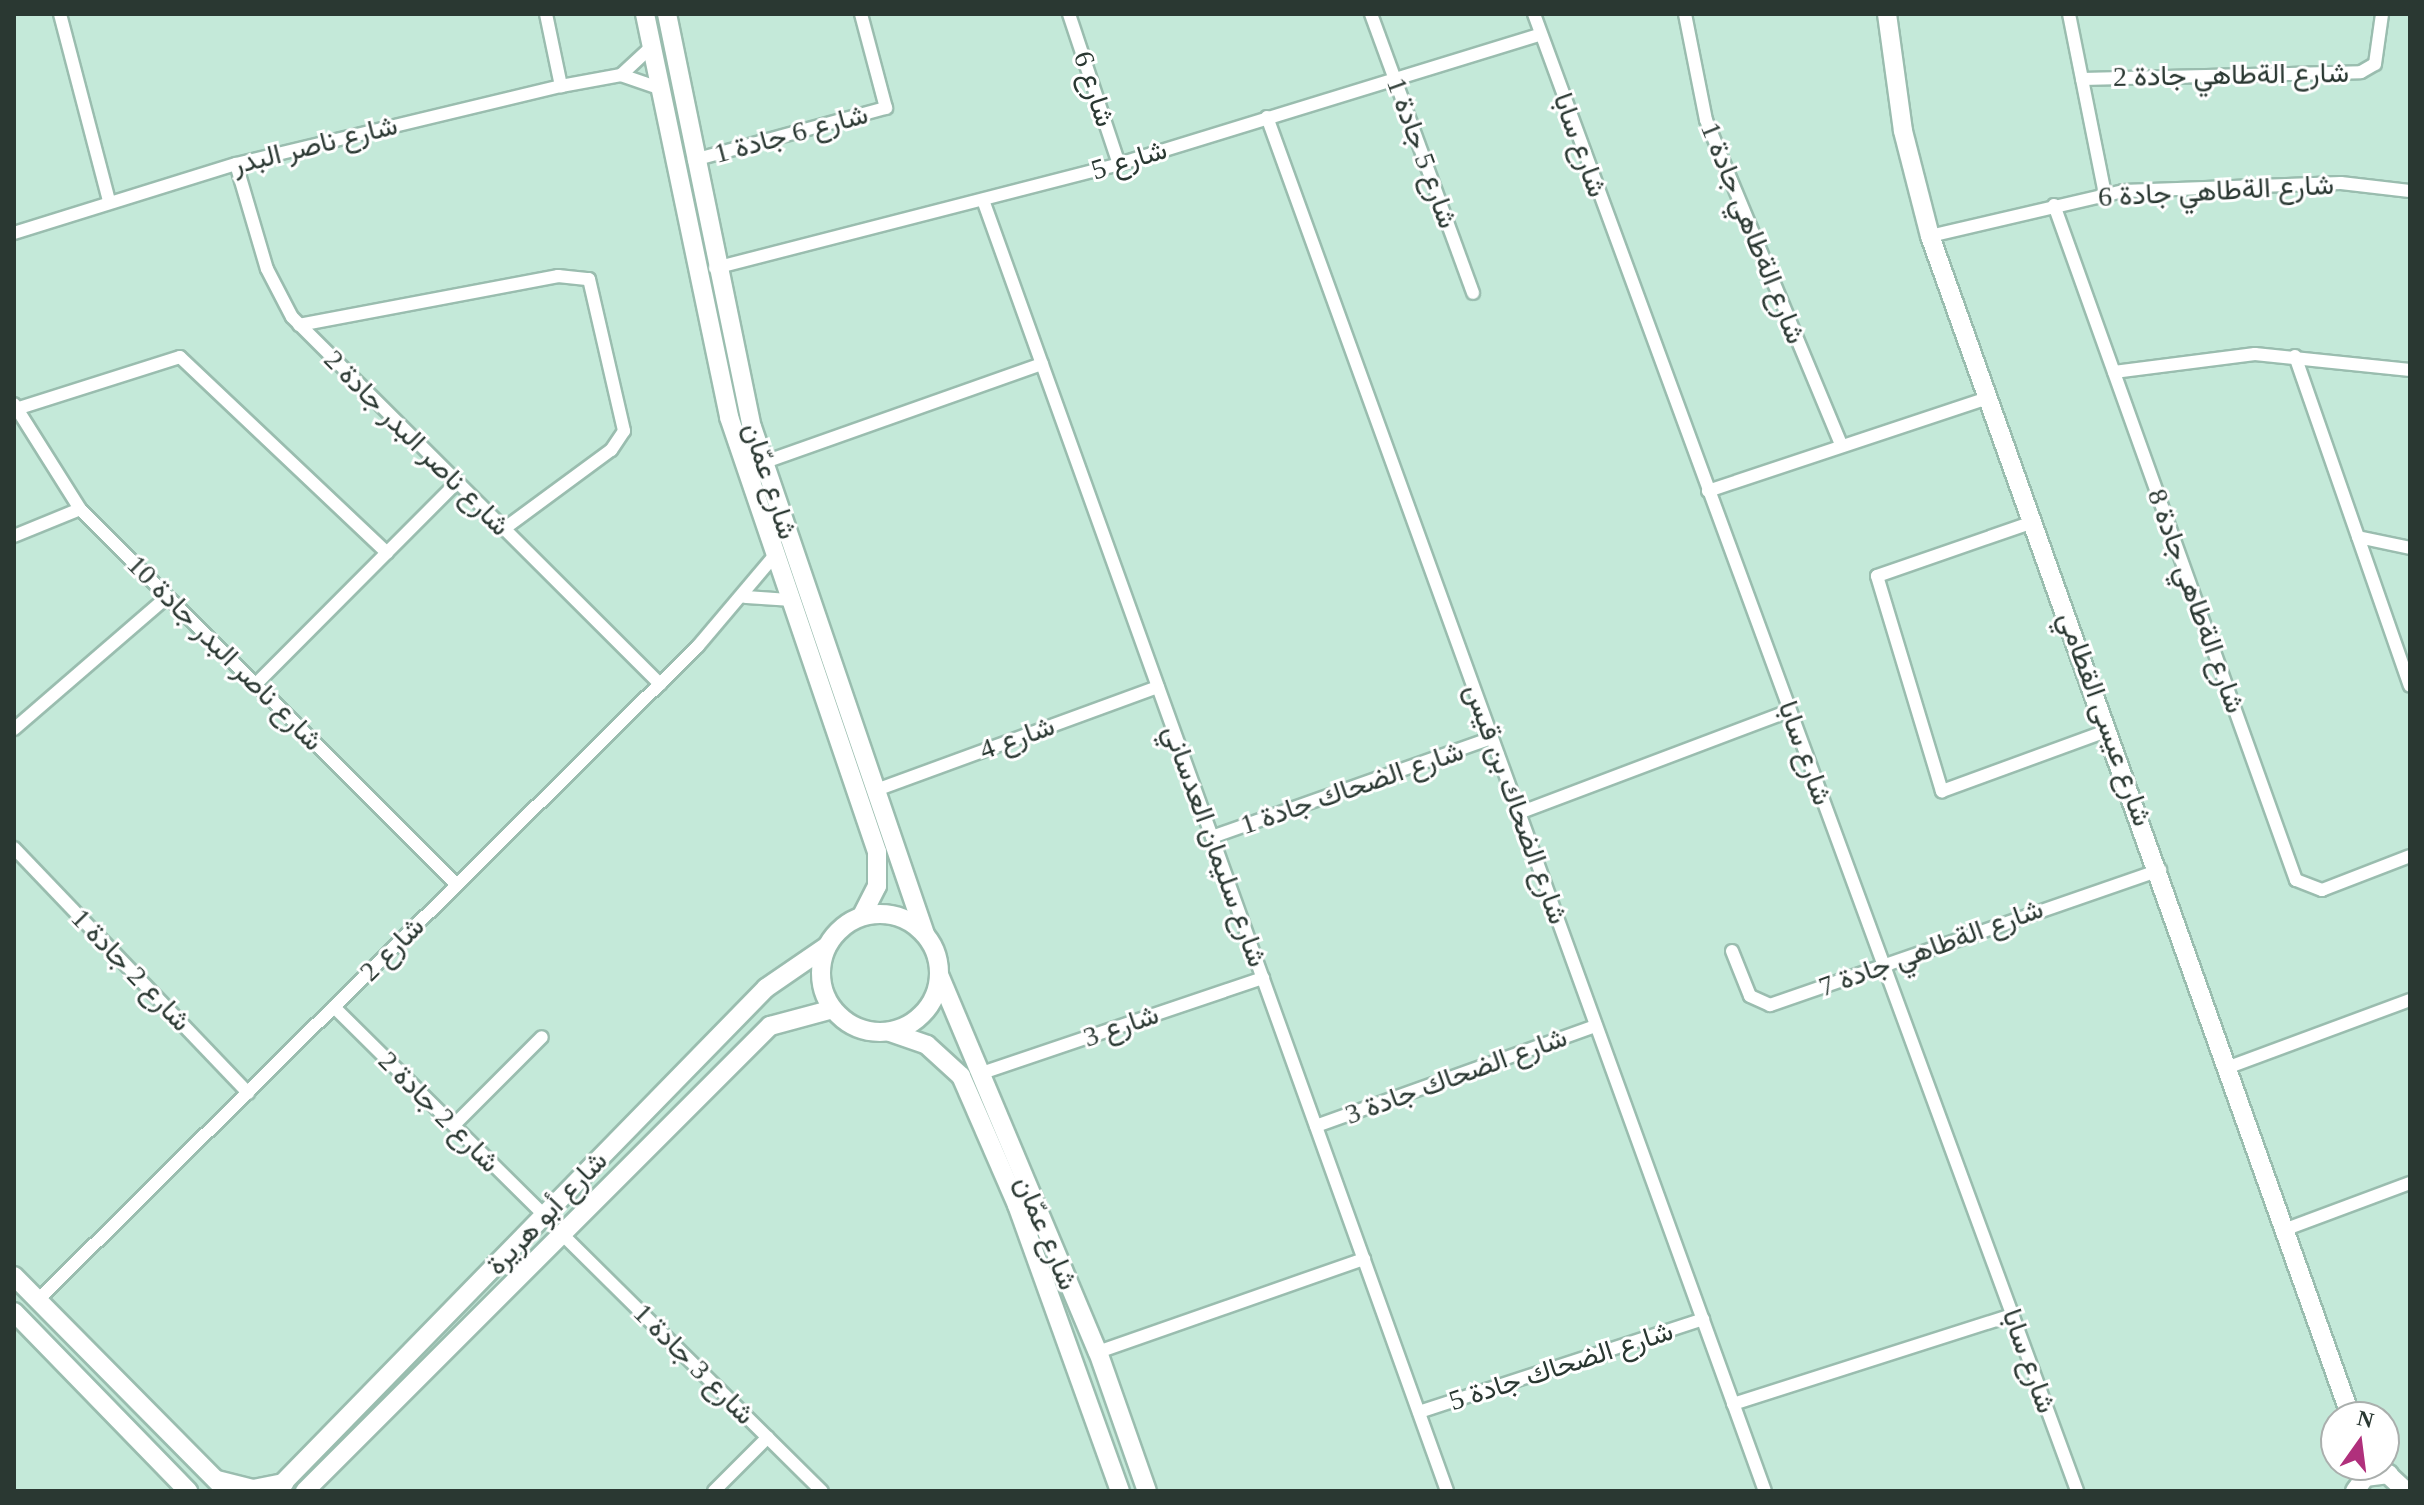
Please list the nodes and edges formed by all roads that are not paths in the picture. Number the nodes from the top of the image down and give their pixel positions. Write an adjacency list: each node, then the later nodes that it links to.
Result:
1 (75, 14): 13 (street)
2 (546, 14): 19 (street)
3 (645, 14): 15 (street, شارع عمّان)
4 (667, 14): 22 (street, شارع عمّان)
5 (861, 14): 22 (street, شارع 6 جادة 1)
6 (1069, 14): 24 (street, شارع 6)
7 (1371, 14): 17 (street, شارع 5 جادة 1)
8 (1534, 14): 14 (street, شارع سابا)
9 (1685, 14): 41 (street, شارع الةطاهي جادة 1)
10 (1887, 14): 31 (street, شارع عيسى القطامي)
11 (2069, 14): 18 (street)
12 (2382, 14): 18 (street, شارع الةطاهي جادة 2)
13 (60, 16): 28 (street)
14 (1539, 35): 17 (street, شارع 5); 44 (street, شارع سابا)
15 (651, 47): 16 (street); 20 (street, شارع عمّان)
16 (621, 75): 19 (street, شارع ناصر البدر); 20 (street, شارع ناصر البدر)
17 (1394, 79): 21 (street, شارع 5); 33 (street, شارع 5 جادة 1)
18 (2082, 79): 26 (street)
19 (561, 86): 23 (street, شارع ناصر البدر)
20 (659, 88): 52 (street, شارع عمّان)
21 (1267, 117): 24 (street, شارع 5); 63 (street, شارع الضحاك بن قيس)
22 (694, 160): 32 (street, شارع عمّان)
23 (236, 164): 28 (street, شارع ناصر البدر); 34 (street, شارع ناصر البدر جادة 2)
24 (1119, 164): 27 (street, شارع 5)
25 (2410, 191): 26 (street, شارع الةطاهي جادة 6)
26 (2105, 194): 29 (street, شارع الةطاهي جادة 6)
27 (983, 200): 32 (street, شارع 5); 36 (street, شارع سليمان العدساني)
28 (109, 201): 30 (street, شارع ناصر البدر)
29 (2054, 205): 31 (street, شارع الةطاهي جادة 6); 38 (street, شارع الةطاهي جادة 8)
30 (14, 233)
31 (1930, 236): 39 (street, شارع عيسى القطامي)
32 (714, 268): 42 (street, شارع عمّان)
33 (1473, 293)
34 (299, 325): 43 (street, شارع ناصر البدر جادة 2); 47 (street)
35 (2295, 356): 37 (street); 38 (street); 49 (street)
36 (1042, 364): 42 (street); 59 (street, شارع سليمان العدساني)
37 (2410, 370)
38 (2114, 372): 68 (street, شارع الةطاهي جادة 8)
39 (1987, 398): 41 (street); 46 (street, شارع عيسى القطامي)
40 (15, 406): 45 (street, شارع ناصر البدر جادة 10); 51 (street)
41 (1842, 446): 44 (street)
42 (762, 463): 64 (street, شارع عمّان)
43 (457, 482): 47 (street, شارع ناصر البدر جادة 2); 51 (street)
44 (1708, 491): 60 (street, شارع سابا)
45 (80, 509): 48 (street); 53 (street, شارع ناصر البدر جادة 10)
46 (2033, 522): 62 (street, شارع عيسى القطامي); 62 (street)
47 (504, 529): 57 (street, شارع ناصر البدر جادة 2)
48 (14, 536)
49 (2358, 537): 50 (street); 58 (street)
50 (2410, 548)
51 (387, 553): 56 (street)
52 (775, 555): 54 (street, شارع 2); 55 (street, شارع عمّان)
53 (167, 597): 56 (street, شارع ناصر البدر جادة 10); 61 (street)
54 (745, 597): 55 (street); 57 (street, شارع 2)
55 (790, 600): 71 (street, شارع عمّان)
56 (256, 684): 70 (street, شارع ناصر البدر جادة 10)
57 (660, 684): 70 (street, شارع 2)
58 (2410, 686)
59 (1158, 687): 64 (street, شارع 4); 66 (street, شارع سليمان العدساني)
60 (1789, 711): 65 (street); 75 (street, شارع سابا)
61 (14, 729)
62 (2109, 730): 69 (street, شارع عيسى القطامي)
63 (1492, 738): 65 (street, شارع الضحاك بن قيس); 66 (street, شارع الضحاك جادة 1)
64 (876, 790): 72 (street, شارع عمّان)
65 (1519, 813): 81 (street, شارع الضحاك بن قيس)
66 (1212, 837): 77 (street, شارع سليمان العدساني)
67 (14, 848): 86 (street, شارع 2 جادة 1)
68 (2410, 856)
69 (2160, 870): 75 (street, شارع الةطاهي جادة 7); 84 (street, شارع عيسى القطامي)
70 (457, 885): 79 (street, شارع 2)
71 (862, 916): 72 (street); 73 (street)
72 (925, 934): 76 (street)
73 (827, 946): 80 (street); 90 (street, شارع أبو هريرة)
74 (1732, 951): 75 (street, شارع الةطاهي جادة 7)
75 (1882, 963): 97 (street, شارع سابا)
76 (940, 977): 82 (street); 85 (street, شارع عمّان)
77 (1263, 978): 85 (street, شارع 3); 88 (street, شارع سليمان العدساني)
78 (2410, 1000): 84 (street)
79 (334, 1007): 86 (street, شارع 2); 87 (street, شارع 2 جادة 2)
80 (833, 1009): 82 (street); 92 (street, شارع أبو هريرة)
81 (1596, 1026): 88 (street, شارع الضحاك جادة 3); 98 (street, شارع الضحاك بن قيس)
82 (890, 1032): 110 (street, شارع عمّان)
83 (542, 1037): 87 (street)
84 (2229, 1067): 91 (street, شارع عيسى القطامي)
85 (979, 1074): 99 (street, شارع عمّان)
86 (248, 1093): 95 (street, شارع 2)
87 (454, 1125): 90 (street, شارع 2 جادة 2)
88 (1316, 1126): 93 (street, شارع سليمان العدساني)
89 (2410, 1183): 91 (street)
90 (545, 1216): 105 (street, شارع أبو هريرة)
91 (2289, 1228): 100 (street, شارع عيسى القطامي)
92 (566, 1238): 103 (street, شارع 3 جادة 1); 107 (street, شارع أبو هريرة)
93 (1364, 1259): 99 (street); 102 (street, شارع سليمان العدساني)
94 (14, 1276): 95 (street)
95 (38, 1300): 104 (street)
96 (14, 1312): 106 (street)
97 (2012, 1315): 101 (street); 114 (street, شارع سابا)
98 (1703, 1319): 101 (street, شارع الضحاك بن قيس); 102 (street, شارع الضحاك جادة 5)
99 (1098, 1352): 111 (street, شارع عمّان)
100 (2346, 1401)
101 (1733, 1404): 113 (street, شارع الضحاك بن قيس)
102 (1419, 1412): 112 (street, شارع سليمان العدساني)
103 (768, 1437): 108 (street); 109 (street, شارع 3 جادة 1)
104 (220, 1484): 105 (street)
105 (279, 1487)
106 (188, 1491)
107 (305, 1491)
108 (714, 1491)
109 (822, 1491)
110 (1120, 1491)
111 (1147, 1491)
112 (1447, 1491)
113 (1765, 1491)
114 (2077, 1491)

